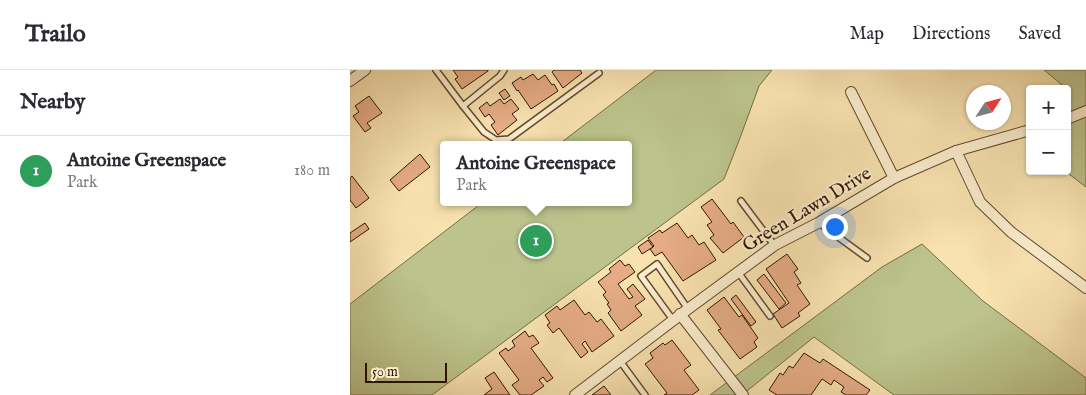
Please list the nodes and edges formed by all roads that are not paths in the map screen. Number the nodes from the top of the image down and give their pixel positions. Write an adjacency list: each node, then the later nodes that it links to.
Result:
1 (365, 70): 5 (street)
2 (436, 70): 7 (lane)
3 (504, 70): 7 (lane)
4 (599, 72): 7 (lane)
5 (350, 81)
6 (851, 92): 12 (street)
7 (464, 106)
8 (1086, 111): 9 (street)
9 (1071, 117)
10 (1026, 131): 11 (street, Green Lawn Drive)
11 (956, 151): 12 (street, Green Lawn Drive); 18 (street)
12 (894, 178): 14 (street, Green Lawn Drive)
13 (741, 202): 15 (lane)
14 (818, 223): 15 (street, Green Lawn Drive); 16 (lane)
15 (774, 245): 17 (street, Green Lawn Drive)
16 (867, 258)
17 (738, 272): 19 (street, Green Lawn Drive); 20 (lane)
18 (1086, 288)
19 (681, 314): 19 (lane); 21 (street, Green Lawn Drive); 24 (street)
20 (770, 316)
21 (619, 361): 22 (street, Green Lawn Drive); 23 (lane)
22 (575, 395)
23 (646, 395)
24 (743, 395)

